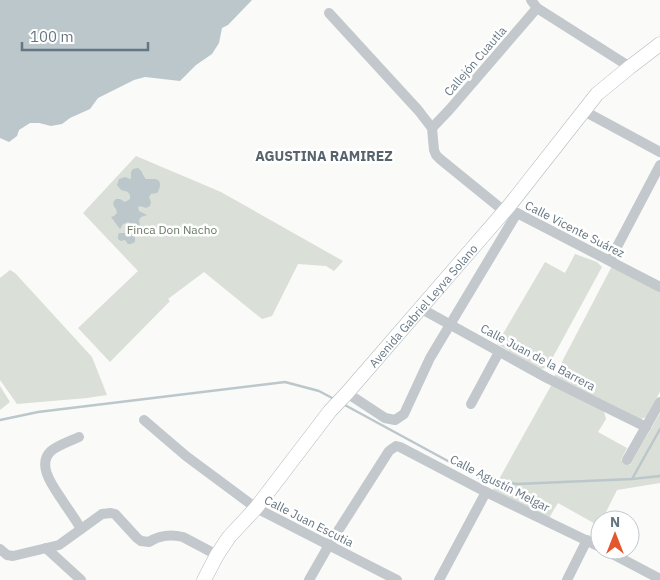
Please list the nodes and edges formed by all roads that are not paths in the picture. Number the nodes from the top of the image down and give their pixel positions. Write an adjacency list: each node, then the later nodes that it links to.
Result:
1 (534, 4): 4 (street); 6 (street, Callejón Cuautla)
2 (329, 13): 6 (street)
3 (660, 44): 4 (street, Avenida Gabriel Leyva Solano)
4 (630, 67): 5 (street, Avenida Gabriel Leyva Solano)
5 (584, 111): 7 (street); 9 (street, Avenida Gabriel Leyva Solano)
6 (432, 128): 9 (street, Calle Vicente Suárez)
7 (660, 152)
8 (660, 165): 10 (street)
9 (510, 212): 10 (street, Calle Vicente Suárez); 12 (street, Avenida Gabriel Leyva Solano); 13 (street)
10 (610, 260): 11 (street, Calle Vicente Suárez)
11 (660, 287)
12 (420, 308): 13 (street, Calle Juan de la Barrera); 15 (street, Avenida Gabriel Leyva Solano)
13 (449, 324): 14 (street, Calle Juan de la Barrera); 15 (street)
14 (499, 352): 17 (street); 19 (street, Calle Juan de la Barrera)
15 (344, 395): 23 (street, Avenida Gabriel Leyva Solano)
16 (660, 402): 19 (street)
17 (471, 404)
18 (144, 420): 23 (street, Calle Juan Escutia)
19 (646, 426): 21 (street)
20 (78, 437): 24 (street)
21 (627, 460)
22 (486, 492): 25 (street, Calle Agustín Melgar); 27 (street, Calle Agustín Melgar); 37 (street)
23 (256, 508): 27 (street, Calle Juan Escutia); 30 (street, Avenida Gabriel Leyva Solano)
24 (81, 529): 28 (street); 30 (street)
25 (587, 540): 26 (street, Calle Agustín Melgar); 38 (street)
26 (590, 542)
27 (329, 545): 35 (street); 36 (street, Calle Juan Escutia)
28 (46, 548): 29 (street); 33 (street)
29 (0, 549)
30 (217, 554): 34 (street, Avenida Gabriel Leyva Solano)
31 (624, 560): 32 (street)
32 (660, 579)
33 (81, 580)
34 (204, 580)
35 (309, 580)
36 (397, 580)
37 (439, 580)
38 (567, 580)

